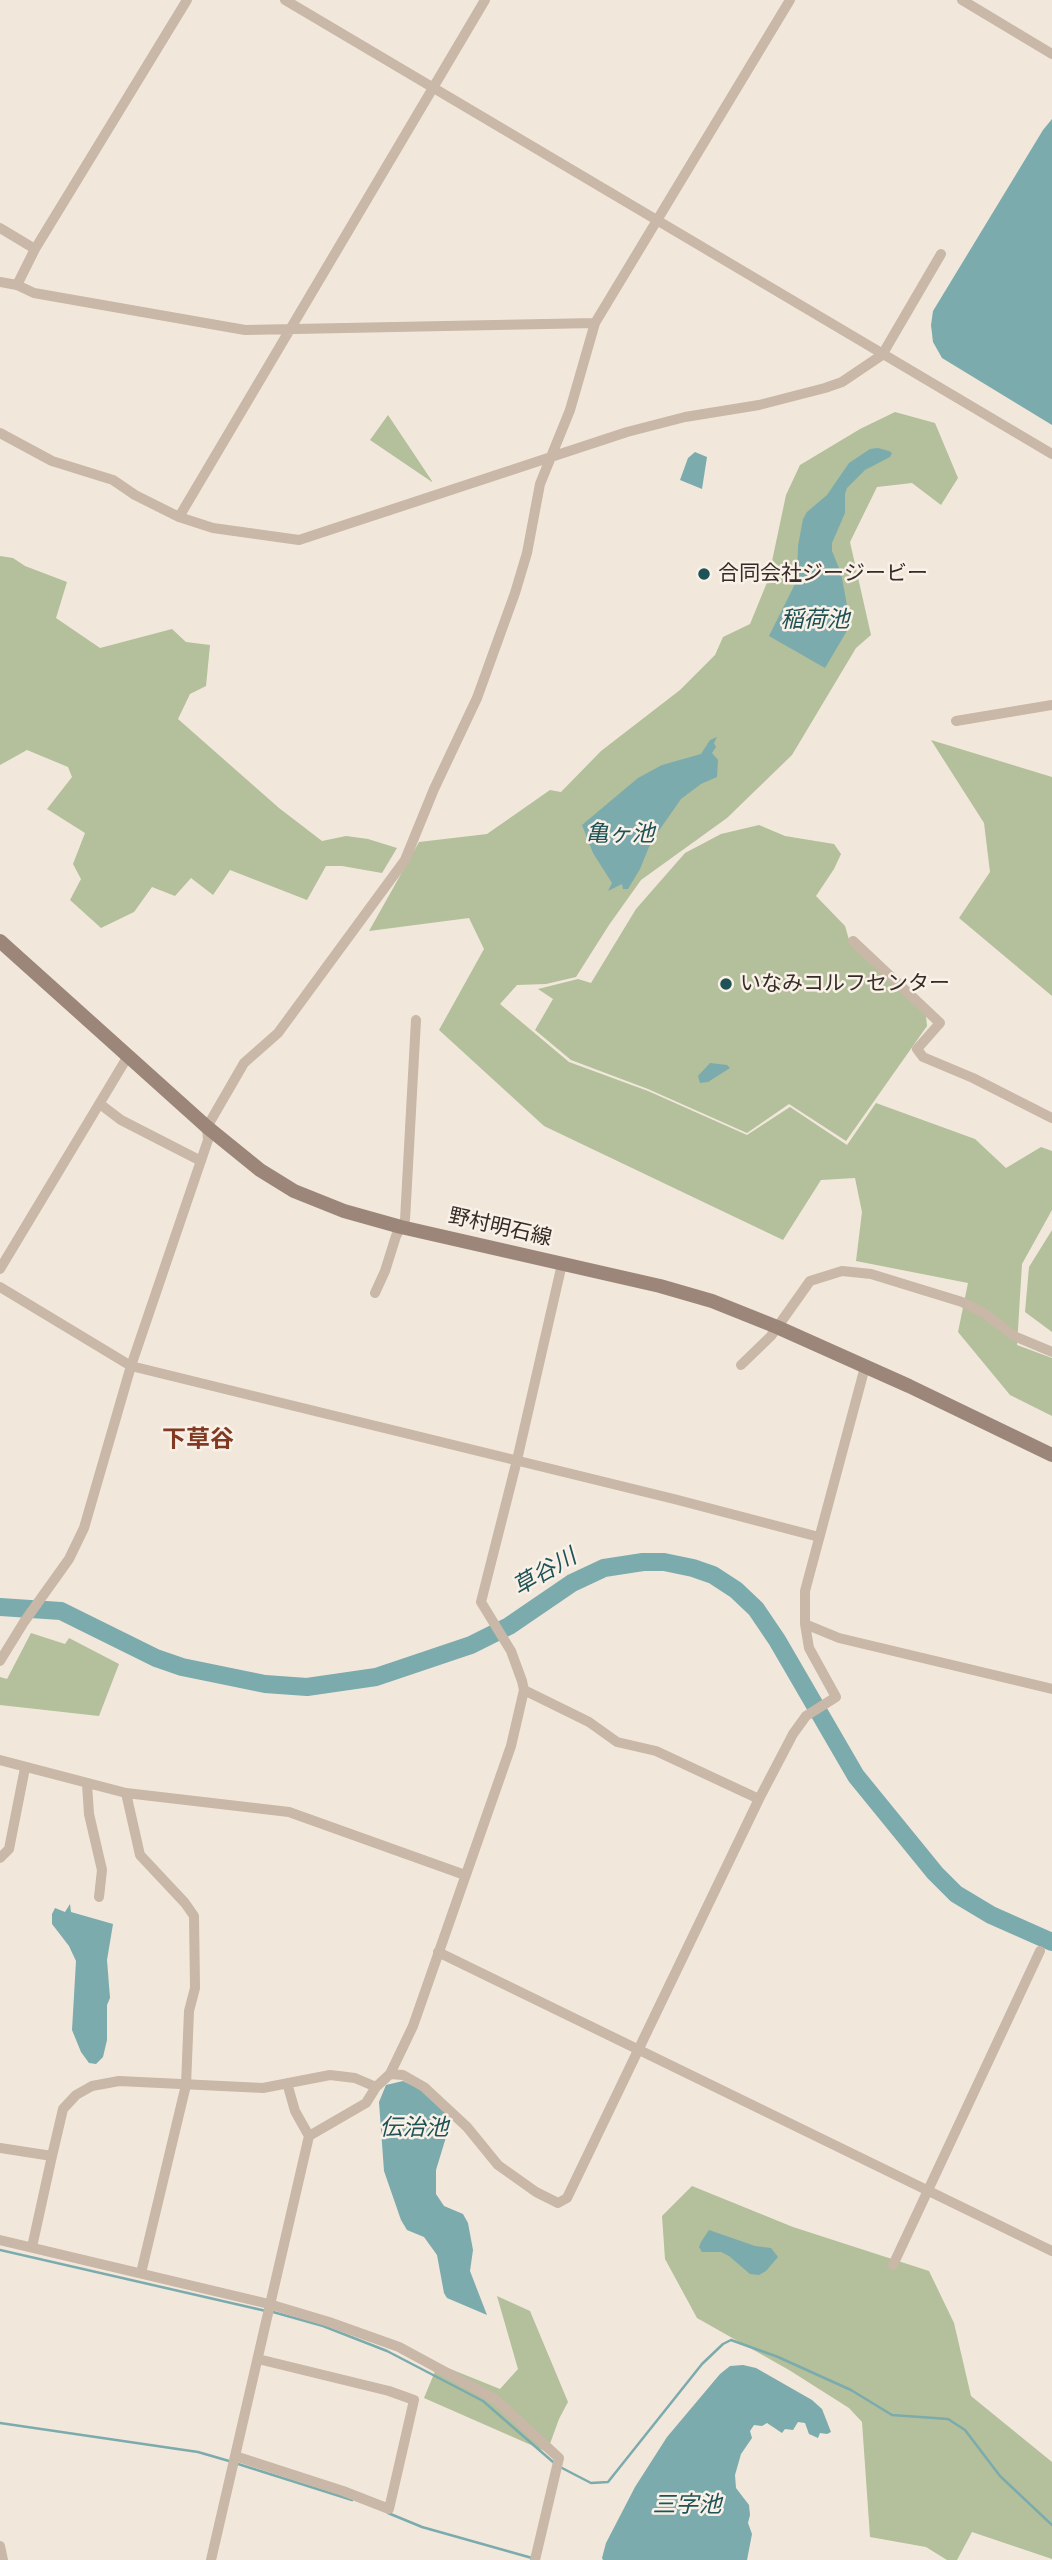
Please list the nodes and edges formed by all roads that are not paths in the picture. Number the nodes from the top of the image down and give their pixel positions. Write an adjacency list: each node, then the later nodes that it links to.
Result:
1 (187, 0): 10 (street)
2 (285, 0): 7 (street)
3 (485, 0): 7 (street)
4 (790, 0): 8 (street)
5 (962, 0): 6 (street)
6 (1052, 54)
7 (433, 89): 8 (street); 15 (street)
8 (657, 220): 14 (street); 16 (street)
9 (0, 228): 10 (street)
10 (35, 249): 13 (street)
11 (941, 254): 16 (street)
12 (0, 282): 13 (street)
13 (18, 285): 15 (street)
14 (595, 323): 15 (street); 19 (street)
15 (289, 330): 20 (street)
16 (883, 355): 18 (street); 19 (street)
17 (0, 433): 20 (street)
18 (1052, 454)
19 (551, 458): 20 (street); 29 (street)
20 (179, 517)
21 (1052, 705): 22 (street)
22 (956, 721)
23 (0, 941): 26 (main road, 野村明石線)
24 (853, 941): 28 (street)
25 (416, 1020): 31 (street)
26 (128, 1056): 27 (street); 29 (main road, 野村明石線)
27 (100, 1104): 30 (street); 33 (street)
28 (1052, 1118)
29 (207, 1127): 30 (street); 31 (main road, 野村明石線)
30 (201, 1161): 39 (street)
31 (401, 1227): 32 (main road, 野村明石線); 35 (street)
32 (562, 1264): 36 (main road, 野村明石線); 42 (street)
33 (0, 1269)
34 (0, 1287): 39 (street)
35 (375, 1293)
36 (777, 1327): 37 (street); 38 (street); 40 (main road, 野村明石線)
37 (1052, 1352)
38 (741, 1365)
39 (131, 1366): 42 (street); 45 (street)
40 (865, 1367): 41 (main road, 野村明石線); 43 (street)
41 (1052, 1455)
42 (517, 1460): 43 (street); 47 (street)
43 (819, 1536): 44 (street)
44 (805, 1624): 46 (street); 52 (street)
45 (0, 1661)
46 (1052, 1689)
47 (524, 1690): 52 (street); 54 (street)
48 (0, 1760): 49 (street)
49 (25, 1768): 50 (street); 53 (street)
50 (87, 1784): 51 (street); 55 (street)
51 (126, 1793): 54 (street); 61 (street)
52 (758, 1799): 58 (street)
53 (0, 1858)
54 (465, 1875): 57 (street)
55 (99, 1897)
56 (1040, 1951): 66 (street)
57 (438, 1952): 58 (street); 59 (street)
58 (637, 2050): 59 (street); 66 (street)
59 (390, 2074): 62 (street)
60 (287, 2083): 61 (street); 62 (street); 63 (street)
61 (186, 2085): 65 (street); 71 (street)
62 (376, 2087): 63 (street)
63 (309, 2136): 72 (street)
64 (0, 2148): 65 (street)
65 (52, 2156): 68 (street)
66 (926, 2190): 69 (street); 70 (street)
67 (0, 2240): 68 (street)
68 (32, 2247): 71 (street)
69 (1052, 2251)
70 (893, 2266)
71 (141, 2273): 72 (street)
72 (269, 2304): 73 (street); 78 (street)
73 (258, 2359): 74 (street); 74 (street)
74 (235, 2456): 77 (street)
75 (0, 2546): 76 (street)
76 (3, 2560)
77 (211, 2560)
78 (535, 2560)

